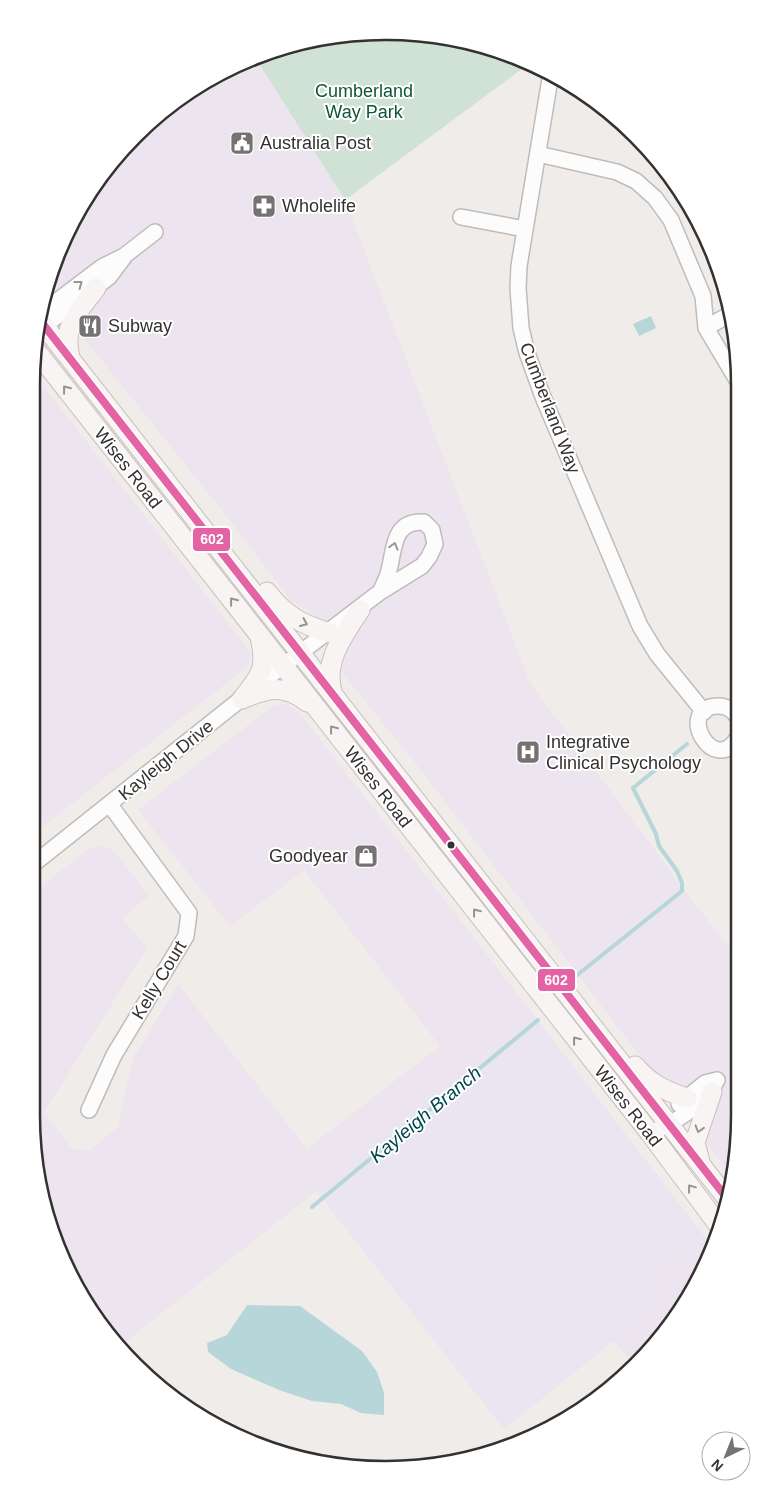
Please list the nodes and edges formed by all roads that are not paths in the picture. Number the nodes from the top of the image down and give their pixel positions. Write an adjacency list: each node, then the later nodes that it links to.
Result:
1 (550, 82): 2 (street, Cumberland Way)
2 (538, 154): 4 (street, Cumberland Way); 12 (street)
3 (461, 217): 4 (street)
4 (525, 229): 27 (street, Cumberland Way)
5 (154, 232): 6 (street)
6 (124, 256): 7 (street); 8 (street, one-way to 6)
7 (96, 288): 9 (street); 14 (main road)
8 (48, 315)
9 (47, 318)
10 (724, 318): 12 (street)
11 (45, 328): 14 (main road, Wises Road)
12 (706, 328): 15 (street)
13 (41, 358): 20 (main road, Wises Road, one-way to 13)
14 (70, 359): 16 (main road, Wises Road)
15 (730, 369)
16 (216, 546): 19 (main road, one-way to 19); 21 (main road, Wises Road)
17 (380, 592): 17 (street, Kayleigh Drive, one-way to 17); 18 (street, Kayleigh Drive)
18 (360, 610): 19 (street, Kayleigh Drive); 24 (main road)
19 (330, 632): 21 (street, Kayleigh Drive)
20 (260, 636): 22 (main road, Wises Road); 23 (main road)
21 (300, 654): 22 (street, Kayleigh Drive); 24 (main road, Wises Road)
22 (283, 666): 23 (street, Kayleigh Drive); 25 (main road, Wises Road)
23 (242, 699): 25 (main road); 29 (street, Kayleigh Drive)
24 (335, 699): 31 (main road, Wises Road)
25 (318, 710): 36 (main road, Wises Road, one-way to 25)
26 (731, 710): 27 (street)
27 (704, 712): 28 (street)
28 (731, 745)
29 (110, 805): 30 (street, Kayleigh Drive); 34 (street, Kelly Court)
30 (40, 860)
31 (582, 1014): 33 (main road); 35 (main road, Wises Road)
32 (712, 1092): 33 (street); 35 (street); 37 (main road, one-way to 37)
33 (687, 1098): 35 (street)
34 (89, 1110)
35 (666, 1121): 36 (street); 37 (main road, Wises Road)
36 (650, 1133): 39 (main road, Wises Road, one-way to 36)
37 (701, 1166): 38 (main road, Wises Road)
38 (722, 1192)
39 (715, 1220)

